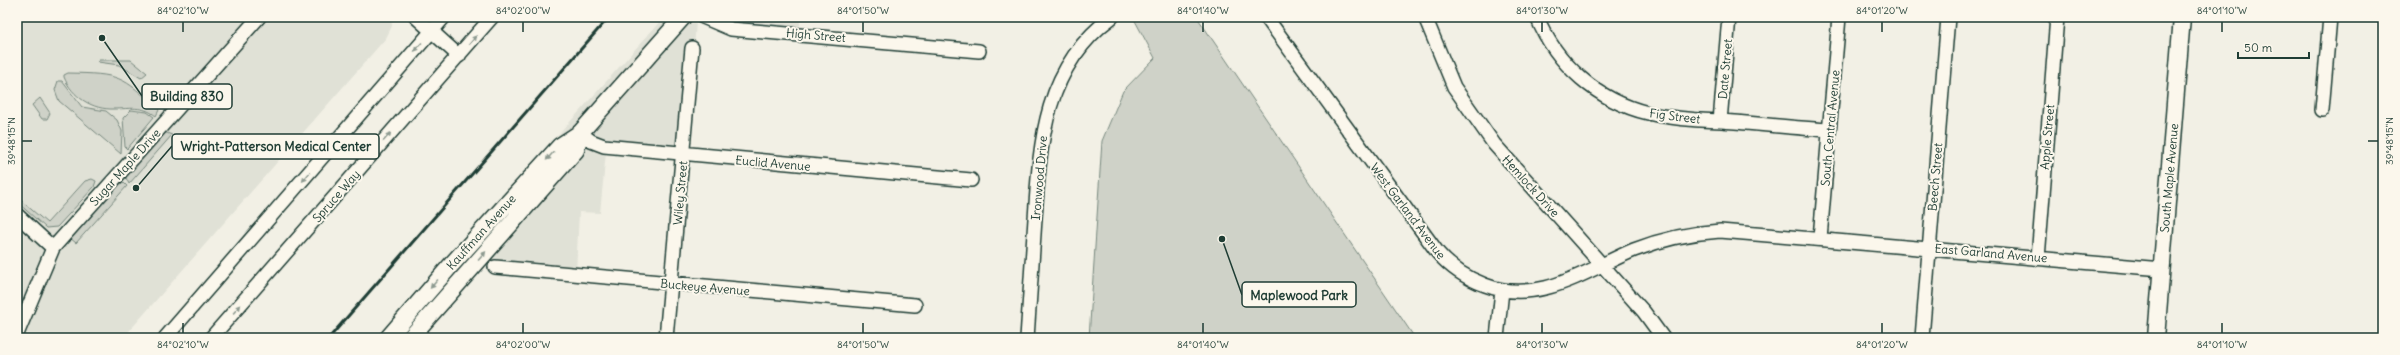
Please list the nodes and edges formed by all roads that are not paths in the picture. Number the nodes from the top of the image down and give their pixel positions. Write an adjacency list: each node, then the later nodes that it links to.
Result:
1 (259, 17): 29 (street, Sugar Maple Drive)
2 (416, 17): 17 (street)
3 (444, 17): 17 (street)
4 (492, 17): 20 (street, Spruce Way, one-way to 4)
5 (683, 17): 24 (main road, Kauffman Avenue)
6 (703, 17): 19 (street, High Street)
7 (1112, 17): 44 (street, Ironwood Drive)
8 (1266, 17): 36 (street, West Garland Avenue)
9 (1425, 17): 32 (street, Hemlock Drive)
10 (1537, 17): 22 (street, Fig Street)
11 (1729, 17): 22 (street, Date Street)
12 (1839, 17): 23 (street, South Central Avenue)
13 (1948, 17): 30 (street, Beech Street)
14 (2057, 17): 31 (street, Apple Street)
15 (2182, 17): 34 (main road, South Maple Avenue)
16 (2330, 17): 21 (street)
17 (431, 32): 20 (street); 39 (street, one-way to 39)
18 (692, 48): 25 (street, Wiley Street)
19 (979, 51)
20 (459, 56): 40 (street, Spruce Way, one-way to 20)
21 (2322, 110)
22 (1720, 121): 23 (street, Fig Street)
23 (1829, 130): 28 (street, South Central Avenue)
24 (580, 133): 25 (street, Euclid Avenue); 41 (main road, Kauffman Avenue, one-way to 41); 42 (main road, Kauffman Avenue, one-way to 24)
25 (683, 154): 26 (street, Euclid Avenue); 35 (street, Wiley Street)
26 (970, 180)
27 (17, 215): 29 (street)
28 (1820, 238): 30 (street, East Garland Avenue); 32 (street, West Garland Avenue)
29 (53, 248): 38 (street, Sugar Maple Drive)
30 (1929, 248): 31 (street, East Garland Avenue); 47 (street, Beech Street)
31 (2038, 258): 34 (street, East Garland Avenue)
32 (1602, 265): 36 (street, West Garland Avenue); 46 (street, Hemlock Drive)
33 (495, 267): 35 (street, Buckeye Avenue)
34 (2162, 269): 48 (main road, South Maple Avenue)
35 (671, 284): 37 (street, Buckeye Avenue); 43 (street, Wiley Street)
36 (1502, 290): 45 (street)
37 (915, 305)
38 (17, 334)
39 (166, 338)
40 (211, 338)
41 (388, 338)
42 (410, 338)
43 (666, 338)
44 (1027, 338)
45 (1497, 338)
46 (1663, 338)
47 (1922, 338)
48 (2156, 338)

